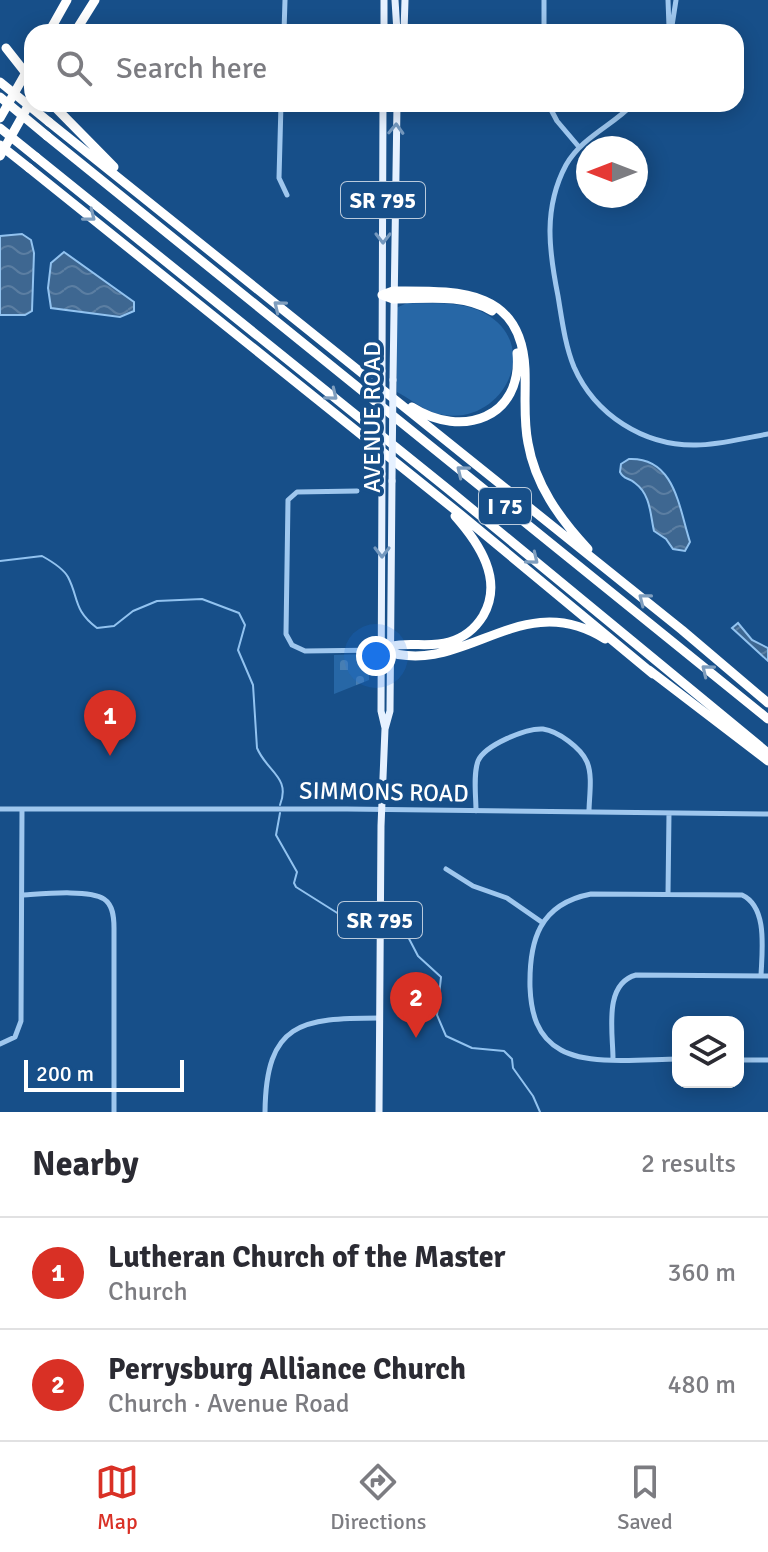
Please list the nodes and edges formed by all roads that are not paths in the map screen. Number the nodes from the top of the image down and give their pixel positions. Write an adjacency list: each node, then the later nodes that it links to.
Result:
1 (66, 0): 10 (highway)
2 (88, 0): 11 (highway)
3 (95, 0): 12 (highway)
4 (285, 0): 13 (street)
5 (384, 0): 14 (main road)
6 (400, 0): 15 (main road)
7 (544, 0): 16 (street)
8 (668, 0): 17 (street)
9 (676, 0): 18 (street)
10 (53, 24)
11 (77, 24)
12 (78, 24)
13 (284, 24)
14 (384, 24)
15 (400, 24)
16 (544, 24)
17 (670, 24)
18 (672, 24)
19 (3, 44): 20 (highway, bridge)
20 (24, 71)
21 (24, 76): 33 (highway)
22 (0, 82): 24 (highway, bridge)
23 (0, 97): 51 (highway, I 75, one-way to 23, bridge)
24 (24, 102)
25 (25, 112): 39 (highway)
26 (37, 112): 40 (highway, bridge)
27 (59, 112): 40 (highway)
28 (281, 112): 41 (street)
29 (383, 112): 42 (main road, AVENUE ROAD / SR 795, one-way to 42)
30 (397, 112): 42 (main road, AVENUE ROAD / SR 795, one-way to 30)
31 (552, 112): 36 (street)
32 (623, 112): 35 (street)
33 (0, 118)
34 (0, 128): 52 (highway, I 75, one-way to 52, bridge)
35 (593, 136)
36 (576, 143)
37 (0, 145): 46 (highway, one-way to 46, bridge)
38 (576, 152): 44 (street)
39 (0, 156)
40 (122, 180): 43 (highway, one-way to 40)
41 (287, 195)
42 (389, 295): 43 (highway); 47 (highway); 48 (main road, AVENUE ROAD / SR 795, bridge); 48 (main road, AVENUE ROAD / SR 795, one-way to 48, bridge)
43 (362, 372): 47 (highway)
44 (768, 434)
45 (357, 491): 48 (street)
46 (436, 495): 48 (highway); 49 (highway)
47 (612, 574): 50 (highway, one-way to 47)
48 (389, 649): 49 (highway); 56 (main road, AVENUE ROAD / SR 795)
49 (653, 674): 53 (highway)
50 (768, 703)
51 (768, 719)
52 (768, 753)
53 (768, 761)
54 (0, 809): 55 (street, SIMMONS ROAD)
55 (22, 809): 56 (street, SIMMONS ROAD); 63 (street)
56 (381, 810): 57 (street, SIMMONS ROAD); 66 (main road, AVENUE ROAD / SR 795)
57 (476, 811): 58 (street, SIMMONS ROAD); 58 (street)
58 (589, 812): 59 (street, SIMMONS ROAD)
59 (669, 813): 60 (street, SIMMONS ROAD); 62 (street)
60 (768, 814)
61 (446, 869): 64 (street)
62 (668, 894): 64 (street); 65 (street)
63 (22, 895): 67 (street); 72 (street)
64 (543, 923): 68 (street)
65 (765, 976): 68 (street)
66 (380, 1018): 73 (street); 74 (main road, AVENUE ROAD / SR 795)
67 (0, 1044)
68 (613, 1059): 69 (street)
69 (672, 1059)
70 (744, 1060): 71 (street)
71 (768, 1060)
72 (114, 1112)
73 (265, 1112)
74 (379, 1112)

